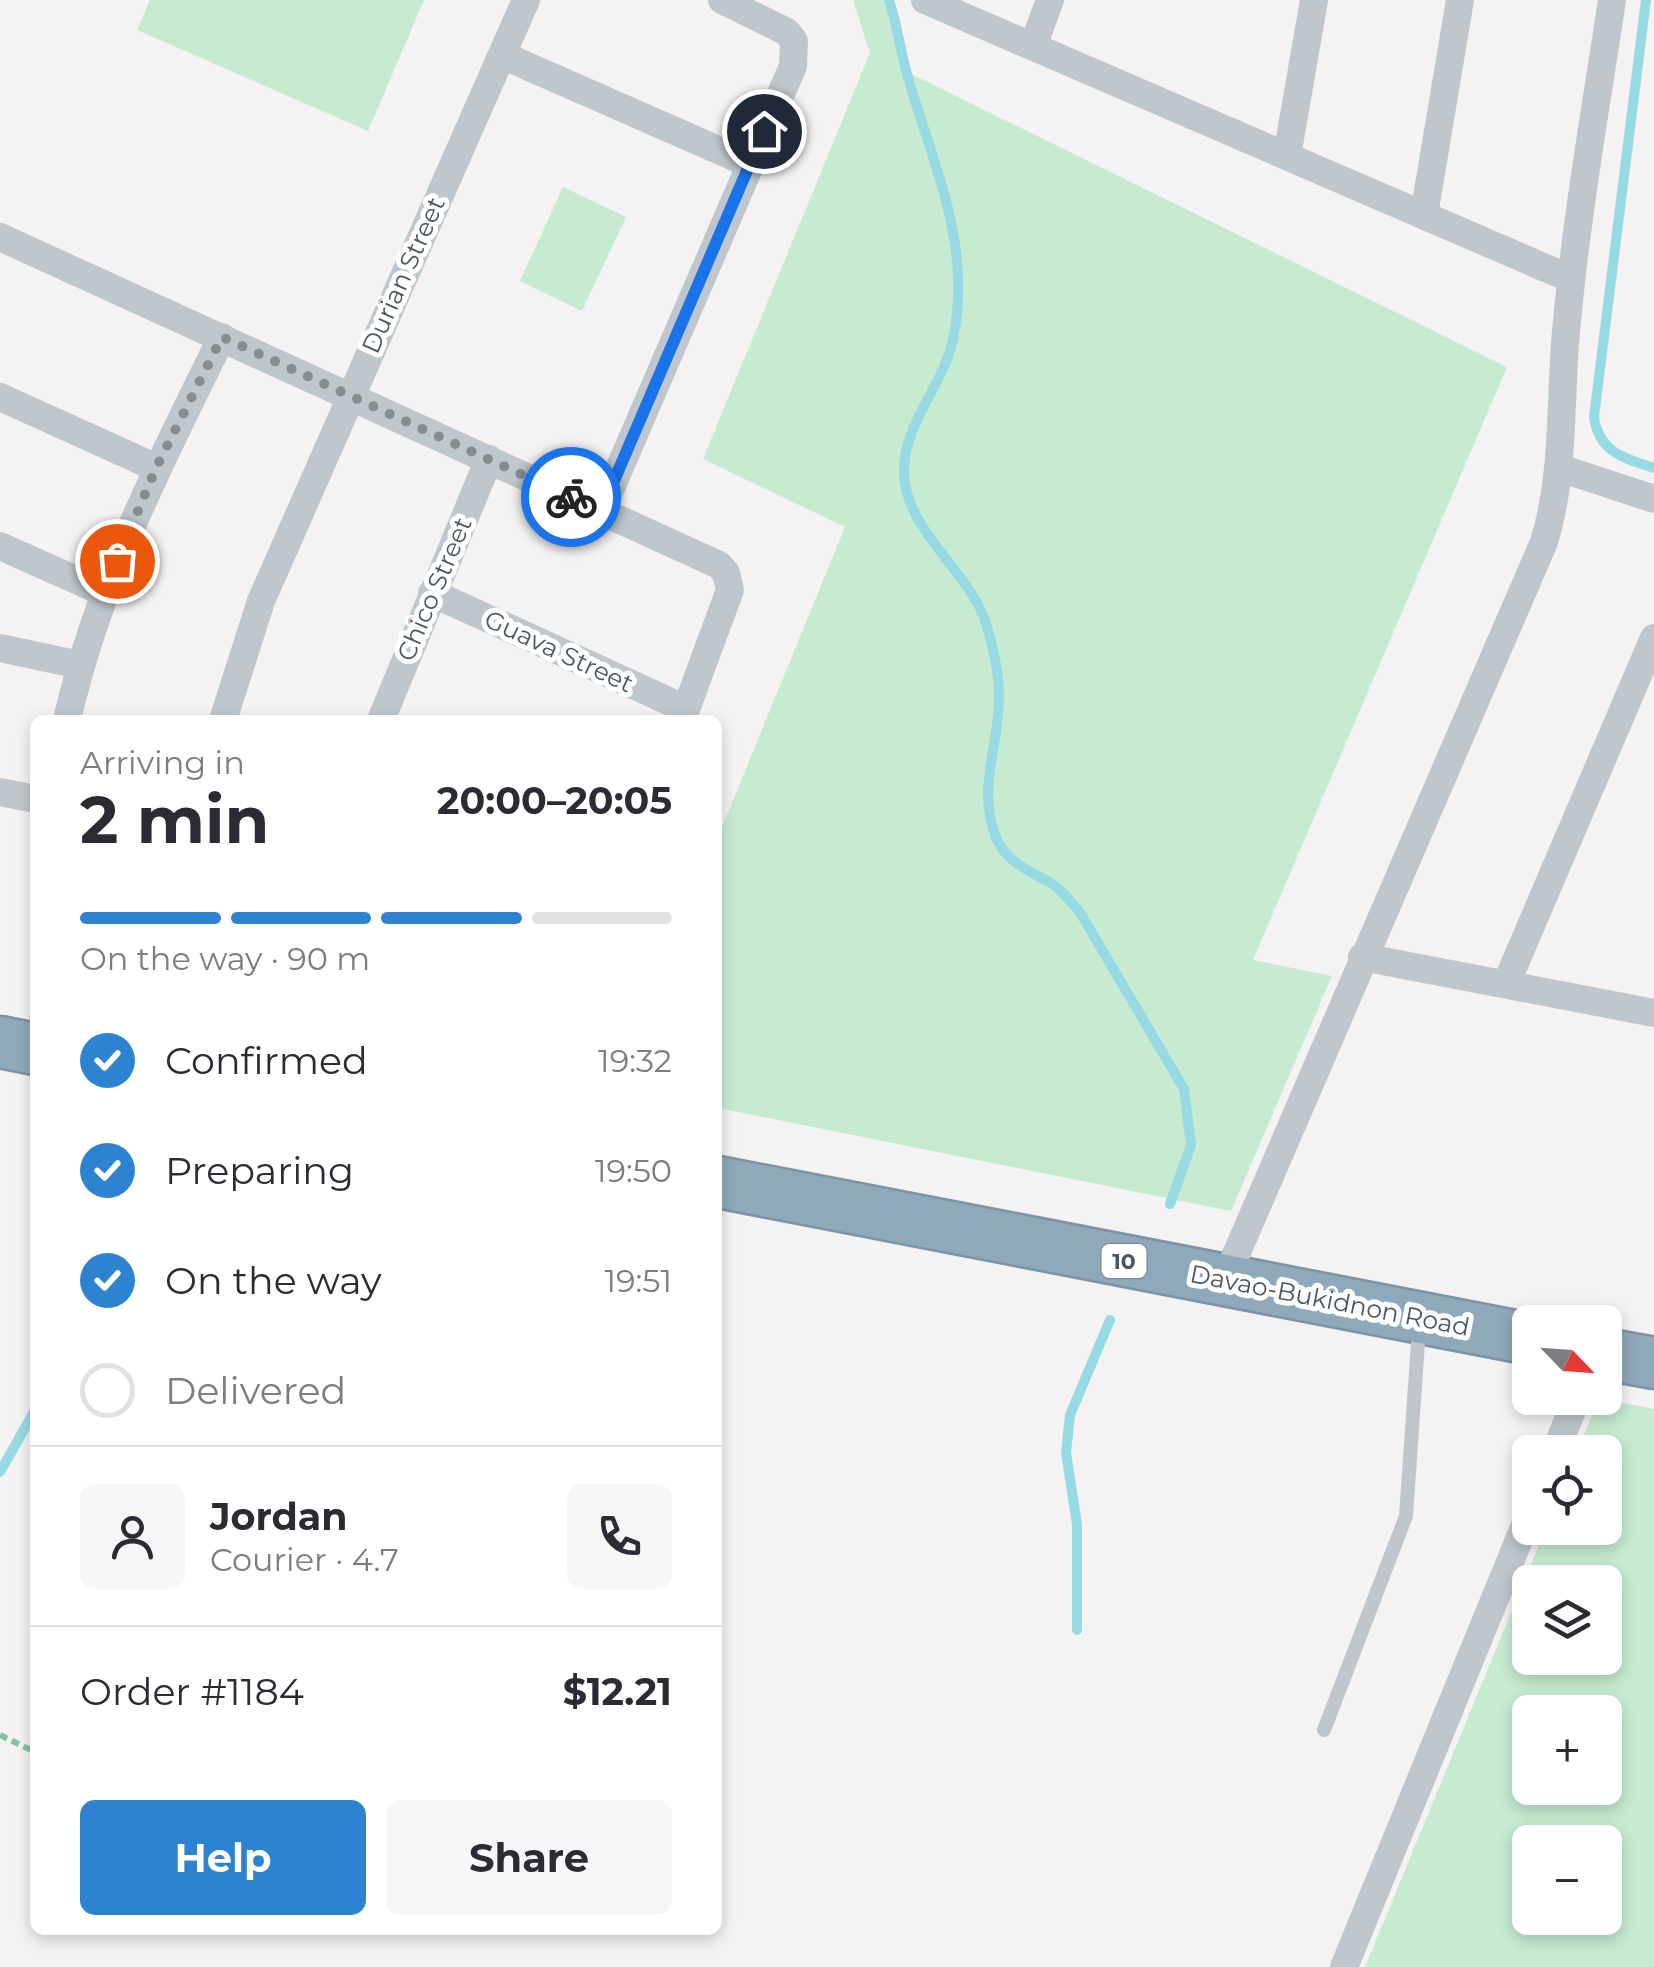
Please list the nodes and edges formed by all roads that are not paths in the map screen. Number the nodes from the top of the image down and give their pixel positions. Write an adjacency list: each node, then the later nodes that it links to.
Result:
1 (526, 0): 9 (street, Durian Street)
2 (722, 0): 11 (street)
3 (926, 0): 8 (street)
4 (1050, 0): 8 (street)
5 (1460, 0): 12 (street)
6 (1612, 0): 14 (street)
7 (1312, 1): 10 (street)
8 (1033, 46): 10 (street)
9 (502, 55): 11 (street); 16 (street, Durian Street)
10 (1287, 156): 12 (street)
11 (750, 164): 22 (street)
12 (1424, 216): 14 (street)
13 (0, 237): 15 (street)
14 (1571, 279): 20 (street)
15 (222, 337): 16 (street); 19 (street)
16 (349, 395): 18 (street); 30 (street, Durian Street)
17 (0, 396): 19 (street)
18 (489, 460): 22 (street); 25 (street, Chico Street)
19 (156, 468): 24 (street)
20 (1560, 468): 21 (street); 35 (street)
21 (1654, 500)
22 (601, 511): 32 (street)
23 (0, 546): 24 (street)
24 (104, 592): 28 (street)
25 (432, 593): 31 (street, Chico Street); 32 (street, Guava Street)
26 (1654, 638): 36 (street)
27 (0, 648): 28 (street)
28 (80, 665): 29 (street)
29 (68, 715)
30 (225, 715)
31 (383, 715)
32 (684, 715)
33 (0, 792): 34 (street)
34 (30, 798)
35 (1362, 957): 36 (street); 41 (street)
36 (1506, 984): 37 (street)
37 (1651, 1006)
38 (0, 1042): 39 (highway)
39 (30, 1048)
40 (722, 1183): 41 (highway, Davao-Bukidnon Road / 10)
41 (1225, 1280): 42 (highway, Davao-Bukidnon Road / 10)
42 (1419, 1318): 43 (highway, Davao-Bukidnon Road / 10); 47 (lane)
43 (1512, 1336)
44 (1622, 1357): 45 (highway)
45 (1654, 1363)
46 (1517, 1545): 48 (street)
47 (1324, 1730)
48 (1344, 1967)

